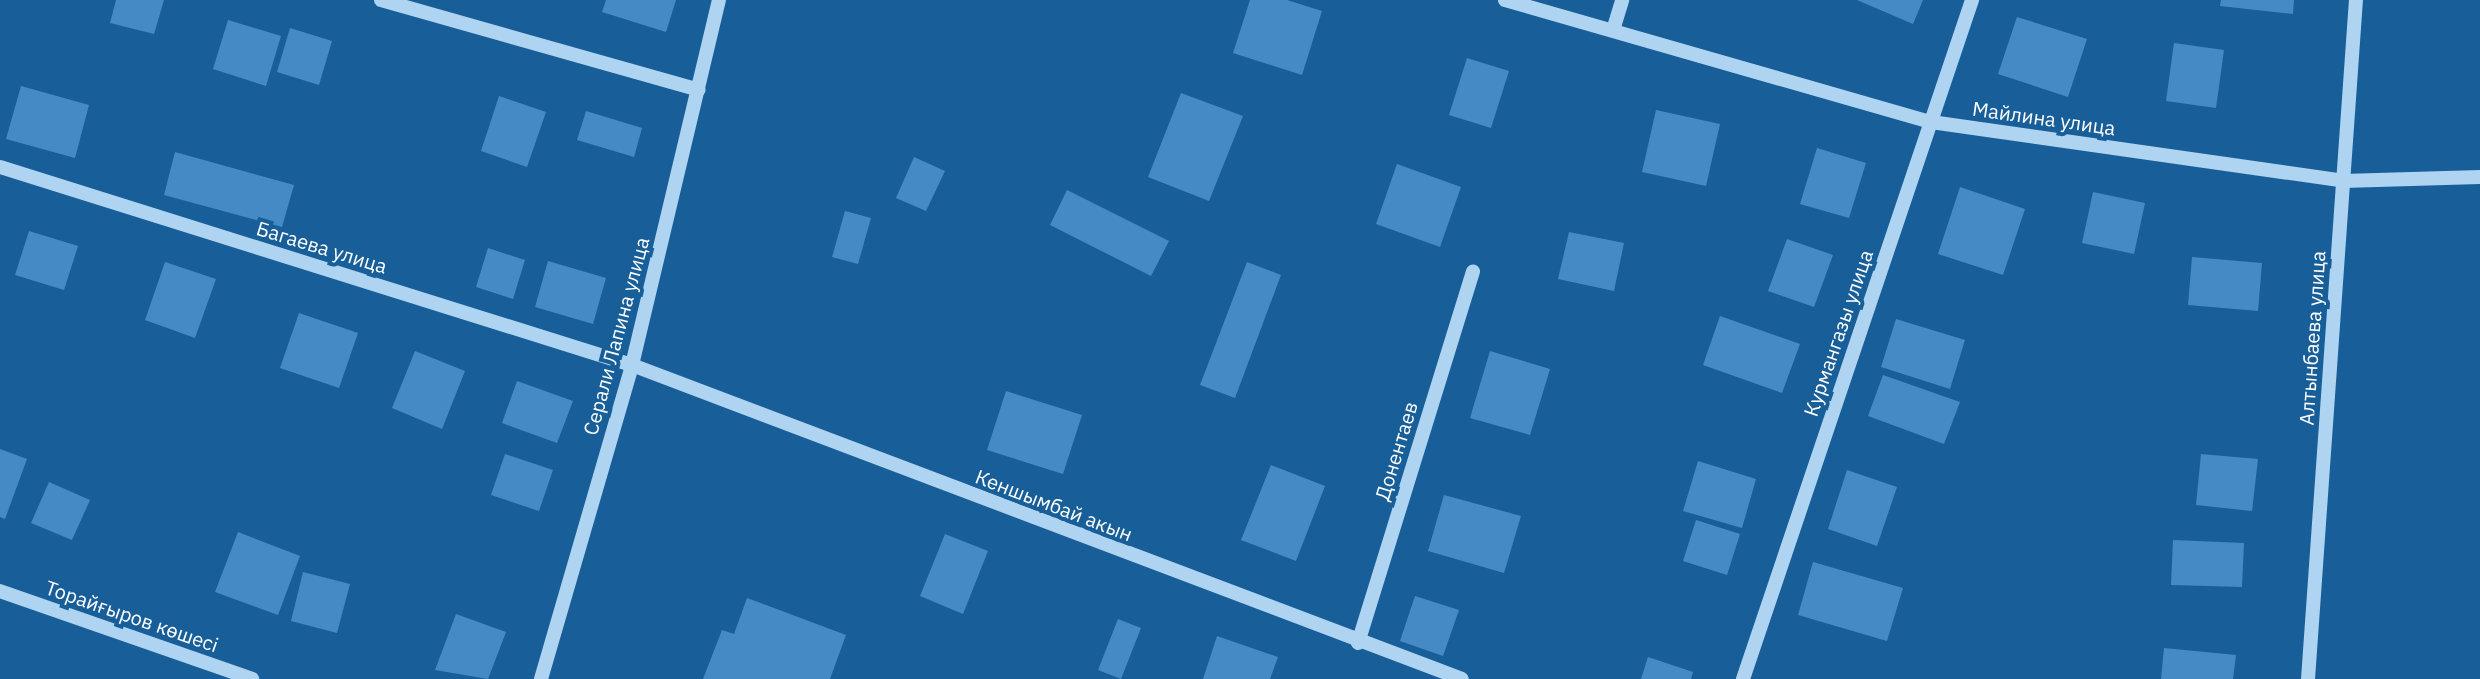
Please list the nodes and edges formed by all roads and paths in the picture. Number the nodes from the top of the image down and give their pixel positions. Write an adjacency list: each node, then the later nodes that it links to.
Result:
1 (381, 0): 8 (street)
2 (719, 0): 8 (street, Серали Лапина улица)
3 (1505, 0): 7 (street, Майлина улица)
4 (1622, 0): 7 (street)
5 (1972, 0): 9 (street, Курмангазы улица)
6 (2356, 0): 12 (street, Алтынбаева улица)
7 (1614, 27): 9 (street, Майлина улица)
8 (698, 90): 14 (street, Серали Лапина улица)
9 (1931, 122): 12 (street, Майлина улица); 20 (street, Курмангазы улица)
10 (0, 167): 14 (street, Багаева улица)
11 (2480, 177): 12 (street, Майлина улица)
12 (2343, 181): 21 (street, Алтынбаева улица)
13 (1473, 271): 16 (street, Донентаев)
14 (632, 365): 16 (street, Кеншымбай акын); 18 (street, Серали Лапина улица)
15 (0, 591): 17 (street, Торайғыров көшесі)
16 (1358, 643): 19 (street, Кеншымбай акын)
17 (252, 679)
18 (541, 679)
19 (1462, 679)
20 (1743, 679)
21 (2308, 679)

